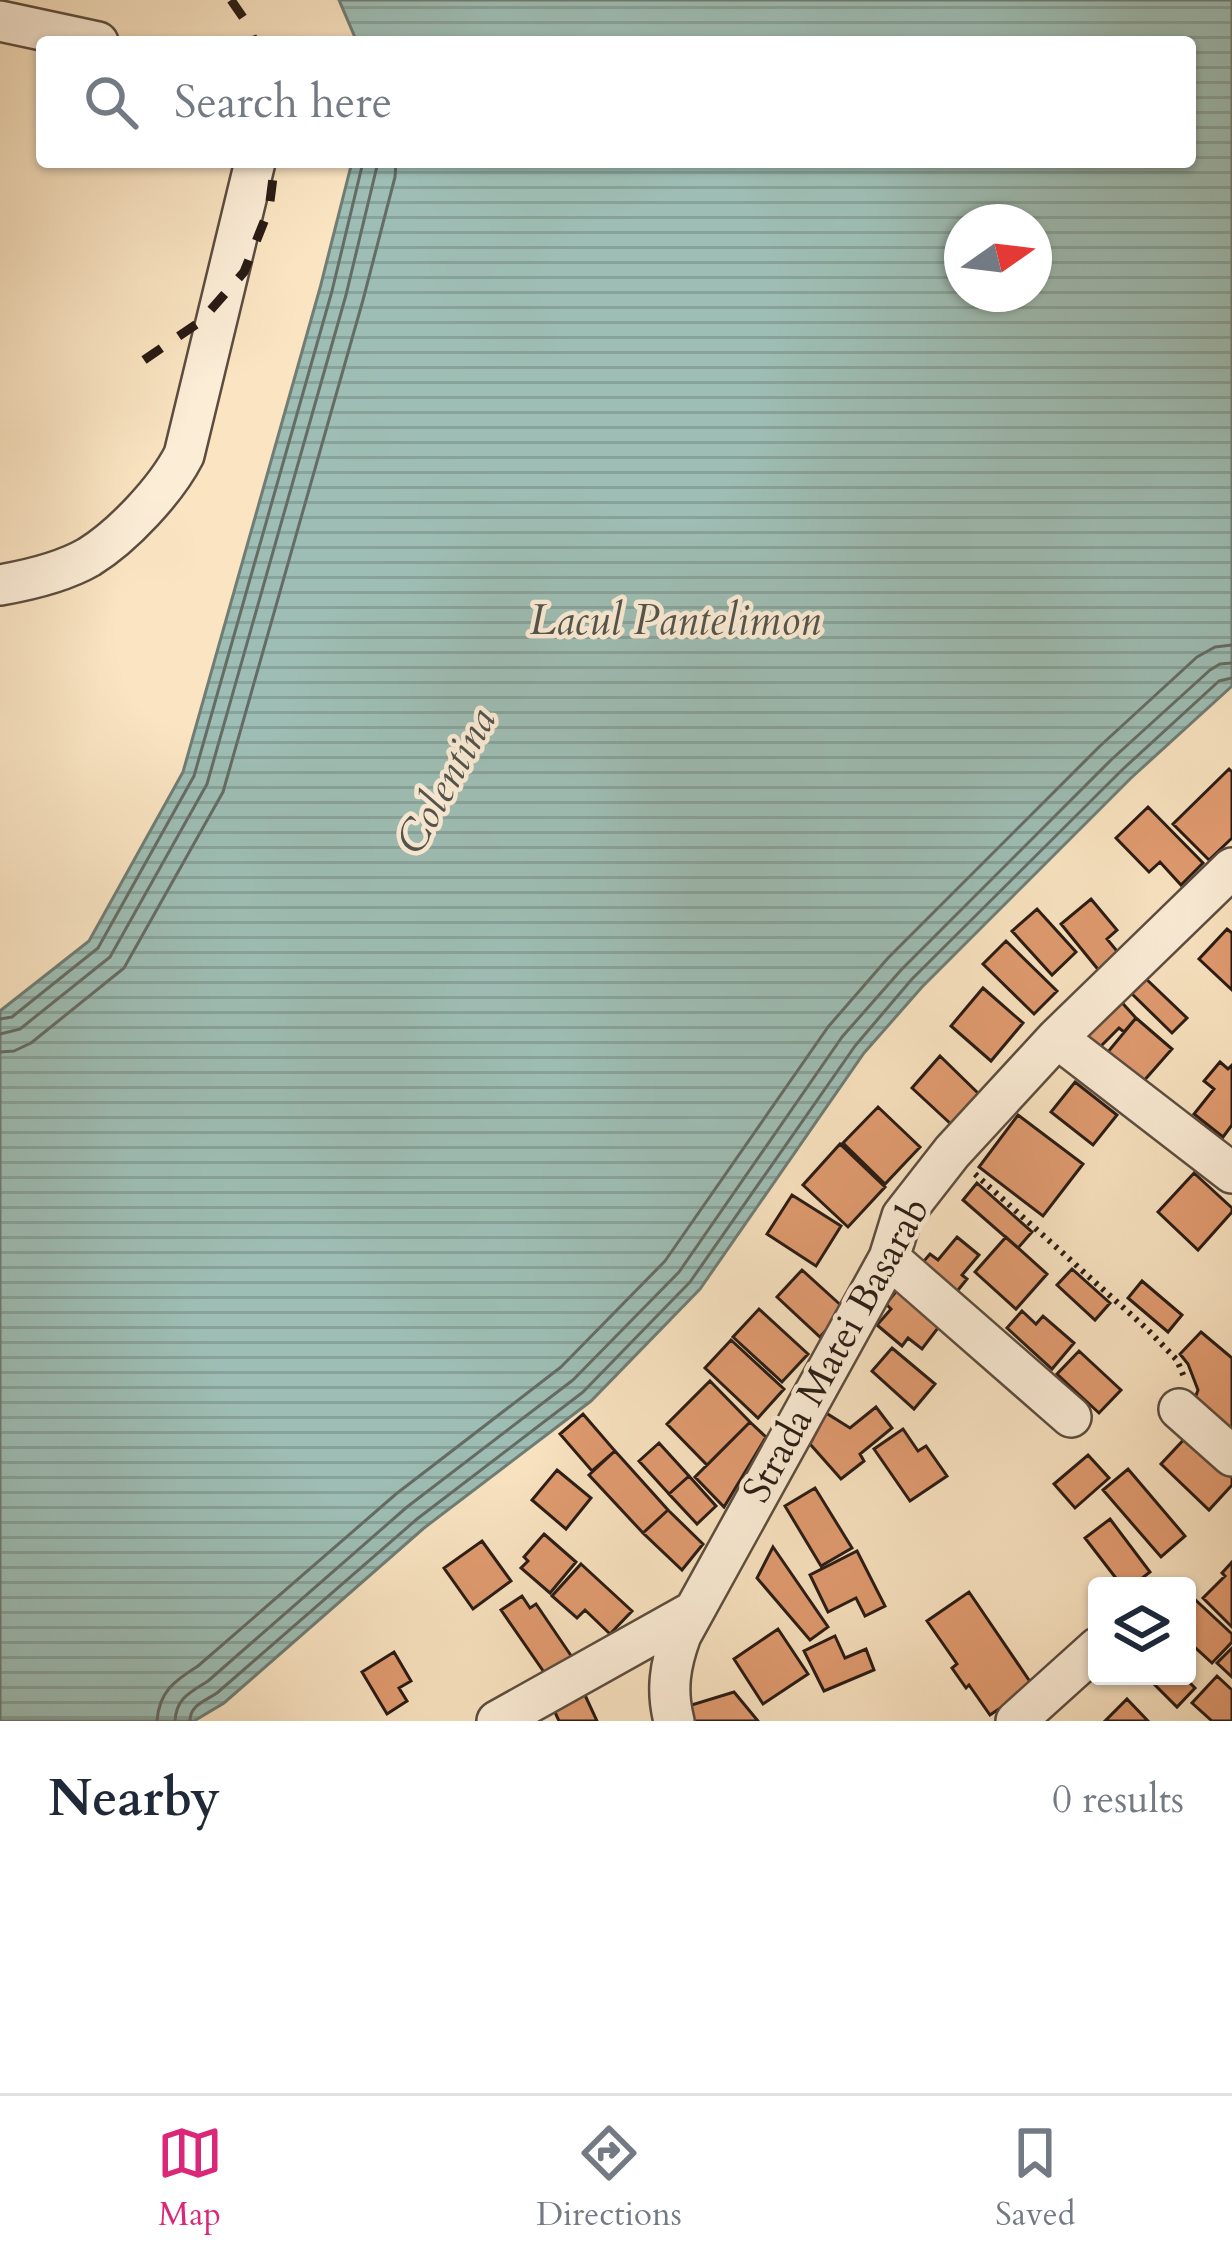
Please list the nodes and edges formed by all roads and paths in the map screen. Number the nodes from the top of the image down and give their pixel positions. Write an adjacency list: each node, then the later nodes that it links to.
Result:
1 (0, 22): 2 (street)
2 (69, 36)
3 (255, 168): 4 (street)
4 (0, 585)
5 (1232, 868): 6 (street, Strada Matei Basarab)
6 (1057, 1038): 7 (street, Strada Matei Basarab); 8 (street)
7 (952, 1152): 9 (street, Strada Matei Basarab); 10 (path)
8 (1232, 1173)
9 (889, 1258): 11 (street); 13 (street, Strada Matei Basarab)
10 (1179, 1409): 12 (street)
11 (1071, 1417)
12 (1232, 1456)
13 (692, 1612): 15 (street); 16 (street, Strada Matei Basarab)
14 (1088, 1656): 17 (street)
15 (497, 1721)
16 (674, 1721)
17 (1016, 1721)

